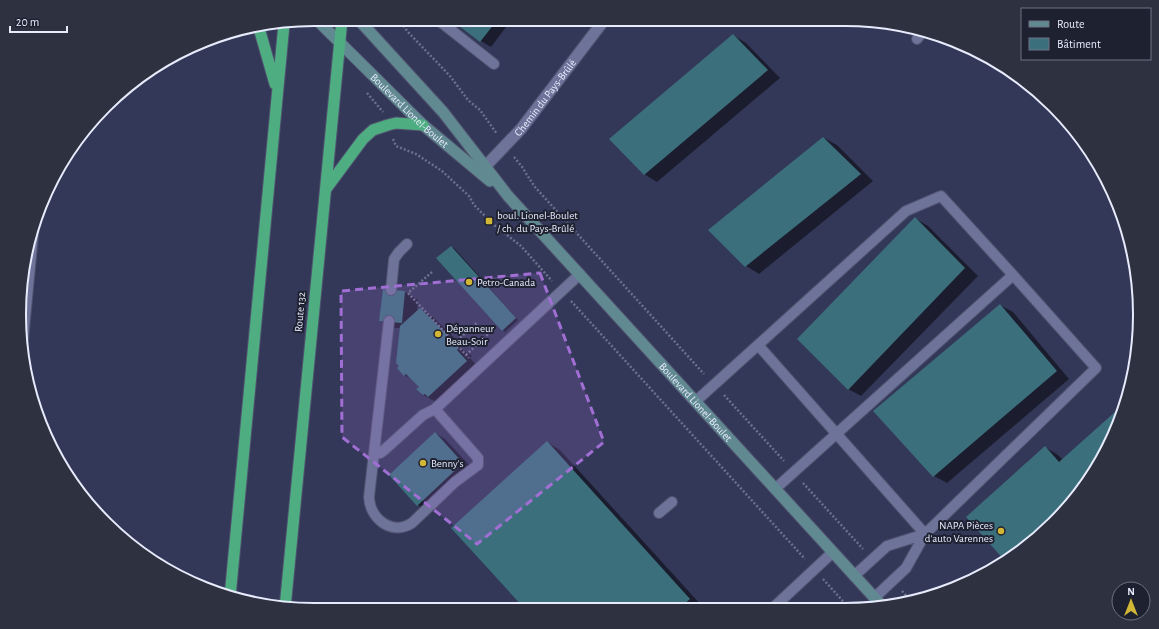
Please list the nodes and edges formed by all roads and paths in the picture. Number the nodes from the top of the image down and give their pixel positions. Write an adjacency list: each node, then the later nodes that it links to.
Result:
1 (323, 26): 11 (main road, Boulevard Lionel-Boulet)
2 (341, 26): 11 (highway, Route 132)
3 (364, 26): 18 (main road, Boulevard Lionel-Boulet)
4 (404, 26): 14 (path)
5 (446, 26): 12 (lane)
6 (600, 26): 18 (street, Chemin du Pays-Brûlé)
7 (284, 28): 13 (highway)
8 (260, 32): 13 (highway)
9 (919, 36): 10 (lane)
10 (917, 39)
11 (339, 42): 15 (main road, Boulevard Lionel-Boulet); 19 (highway, Route 132)
12 (494, 64)
13 (277, 90): 53 (highway)
14 (480, 110)
15 (423, 126): 18 (main road, Boulevard Lionel-Boulet); 19 (highway)
16 (392, 138): 25 (path)
17 (523, 168): 36 (path)
18 (483, 170): 23 (main road, Boulevard Lionel-Boulet)
19 (326, 190): 57 (highway, Route 132)
20 (407, 244): 27 (lane)
21 (432, 272): 32 (path)
22 (29, 273): 26 (street)
23 (580, 274): 38 (main road, Boulevard Lionel-Boulet); 39 (lane)
24 (1013, 275): 33 (lane); 40 (lane); 47 (lane)
25 (552, 281)
26 (27, 289)
27 (391, 290)
28 (573, 302): 50 (path)
29 (389, 321): 41 (lane)
30 (478, 322): 32 (path)
31 (488, 334): 34 (path)
32 (454, 343): 34 (path)
33 (758, 346): 38 (lane); 40 (lane)
34 (466, 355): 35 (path)
35 (471, 361)
36 (707, 376)
37 (725, 397): 42 (path)
38 (696, 400): 44 (main road, Boulevard Lionel-Boulet)
39 (435, 409): 41 (lane); 41 (lane)
40 (835, 434): 44 (lane); 47 (lane)
41 (374, 454)
42 (785, 462)
43 (806, 486): 48 (path)
44 (775, 488): 49 (main road, Boulevard Lionel-Boulet)
45 (672, 502): 46 (lane)
46 (659, 513)
47 (925, 534): 51 (lane); 56 (lane)
48 (865, 551)
49 (833, 552): 51 (main road, Boulevard Lionel-Boulet); 59 (lane)
50 (802, 556)
51 (854, 576): 56 (main road, Boulevard Lionel-Boulet)
52 (828, 584): 60 (path)
53 (231, 590)
54 (902, 591): 55 (path)
55 (906, 596)
56 (874, 598): 58 (main road, Boulevard Lionel-Boulet)
57 (286, 601)
58 (877, 601)
59 (778, 603)
60 (845, 603)

